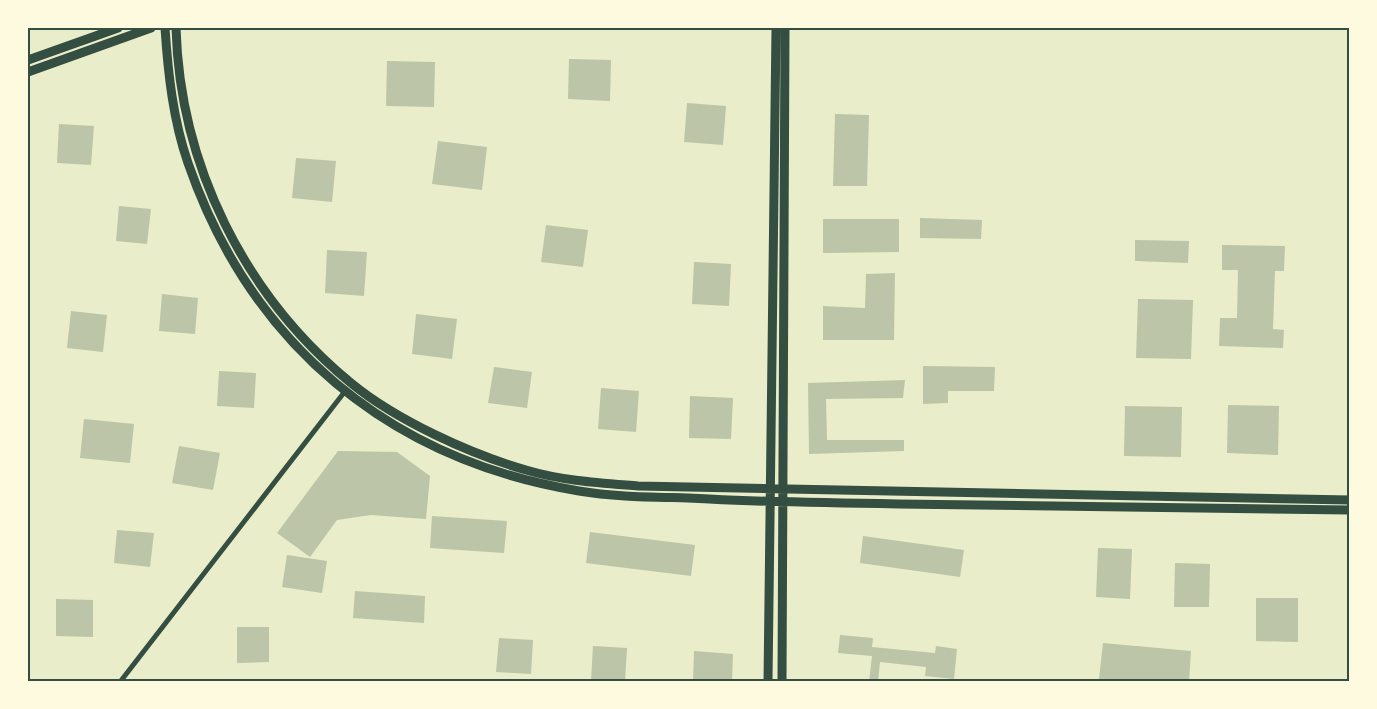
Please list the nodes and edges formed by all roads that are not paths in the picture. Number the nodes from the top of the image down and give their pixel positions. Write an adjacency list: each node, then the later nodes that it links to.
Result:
1 (118, 28): 7 (street)
2 (150, 28): 8 (street)
3 (165, 28): 10 (street)
4 (176, 28): 9 (street)
5 (776, 28): 11 (street)
6 (785, 28): 12 (street)
7 (28, 60)
8 (28, 72)
9 (352, 384): 10 (street); 11 (street)
10 (344, 392): 14 (street); 17 (street)
11 (769, 488): 12 (street); 14 (street)
12 (783, 489): 13 (street); 15 (street)
13 (1350, 500)
14 (769, 502): 15 (street); 18 (street)
15 (782, 502): 16 (street); 19 (street)
16 (1350, 510)
17 (120, 682)
18 (768, 682)
19 (782, 682)

